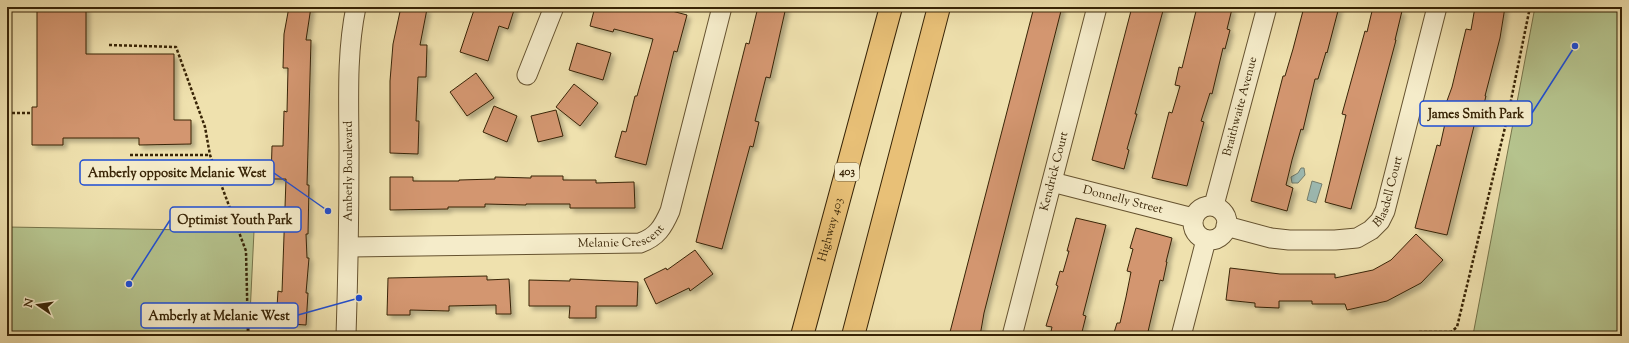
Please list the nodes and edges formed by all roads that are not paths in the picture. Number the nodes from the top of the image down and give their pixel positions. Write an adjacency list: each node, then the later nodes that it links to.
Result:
1 (356, 7): 15 (street, Amberly Boulevard)
2 (554, 7): 9 (street)
3 (722, 7): 15 (street, Melanie Crescent)
4 (891, 7): 18 (highway, Highway 403 / 403)
5 (938, 7): 19 (highway)
6 (1097, 7): 10 (street, Kendrick Court)
7 (1267, 7): 11 (street, Braithwaite Avenue)
8 (1437, 7): 13 (street, Blasdell Court)
9 (528, 74)
10 (1052, 182): 12 (street, Donnelly Street); 20 (street, Kendrick Court)
11 (1214, 206): 12 (street); 13 (street)
12 (1194, 218): 14 (street)
13 (1226, 226): 14 (street)
14 (1206, 240): 16 (street)
15 (350, 247): 17 (street, Amberly Boulevard)
16 (1190, 334)
17 (346, 336)
18 (802, 336)
19 (853, 336)
20 (1012, 336)

